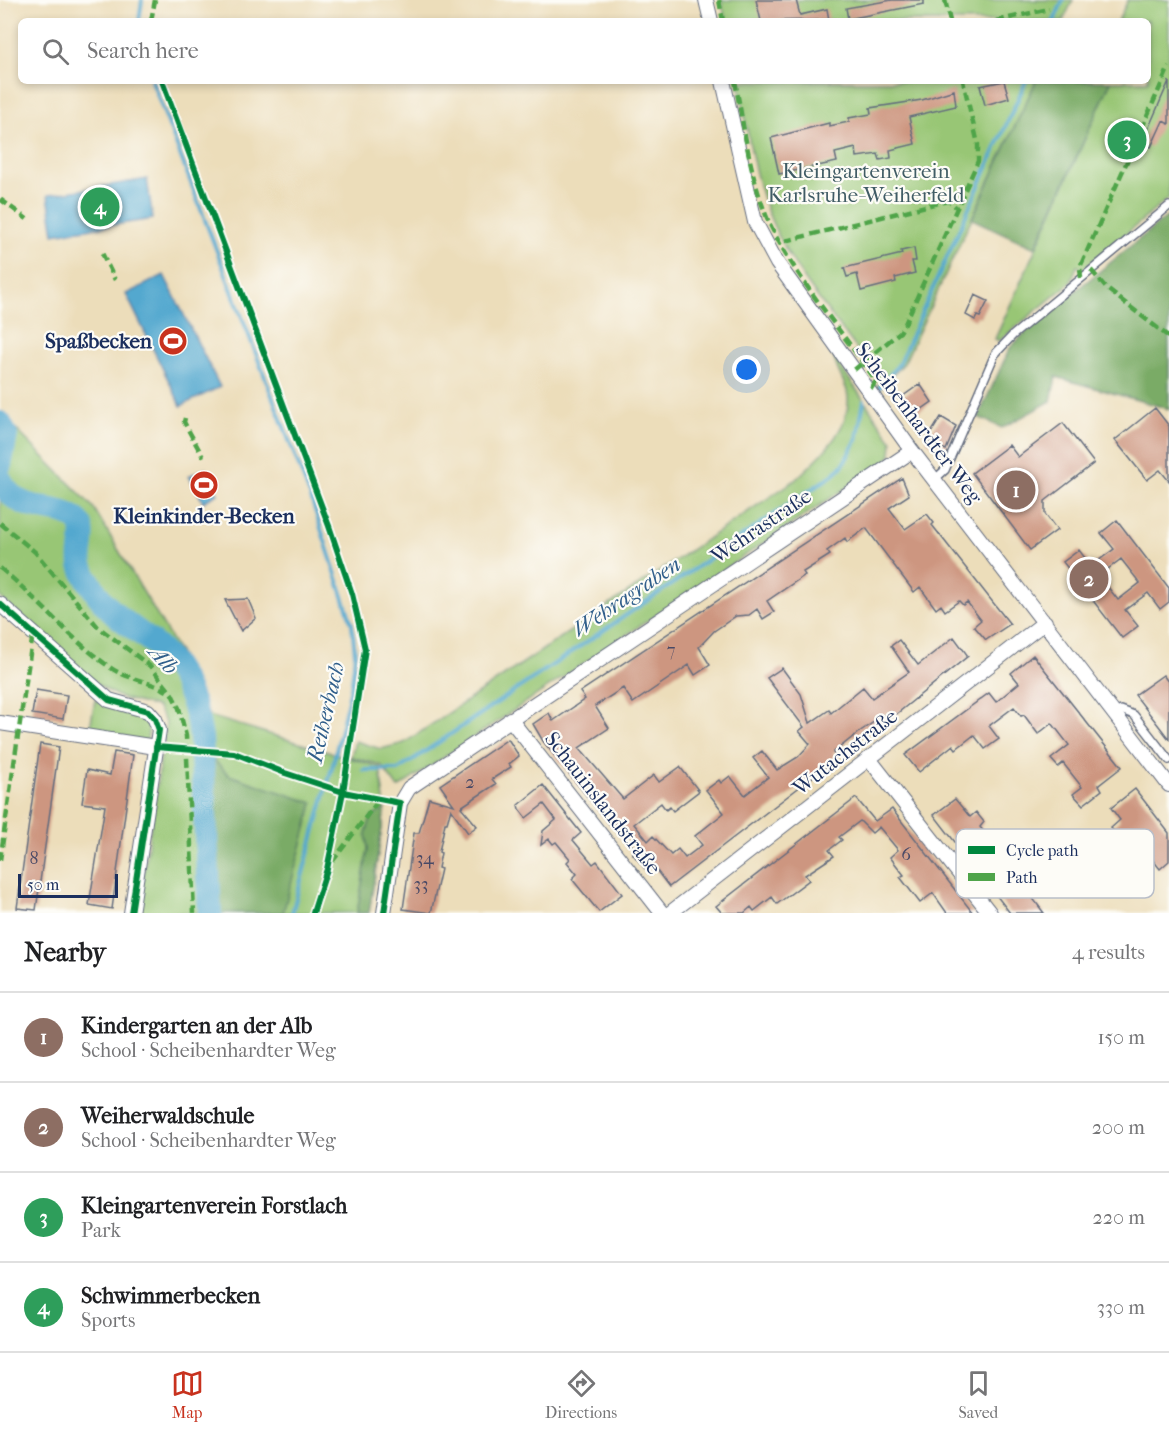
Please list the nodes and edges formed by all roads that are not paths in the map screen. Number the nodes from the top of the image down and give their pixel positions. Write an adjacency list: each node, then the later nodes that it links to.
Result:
1 (706, 0): 2 (street)
2 (710, 18)
3 (724, 84): 5 (street, Scheibenhardter Weg)
4 (1169, 206): 6 (lane)
5 (912, 451): 6 (street, Scheibenhardter Weg); 10 (street, Wehrastraße)
6 (934, 480): 8 (street, Scheibenhardter Weg)
7 (0, 603): 12 (street)
8 (1045, 622): 9 (street, Scheibenhardter Weg); 13 (street, Wutachstraße)
9 (1114, 714): 14 (lane); 15 (street, Scheibenhardter Weg)
10 (510, 719): 19 (street, Wehrastraße); 20 (street, Schauinslandstraße)
11 (0, 723): 12 (street)
12 (156, 747): 18 (street)
13 (870, 760): 16 (street); 21 (street, Wutachstraße)
14 (1169, 760)
15 (1169, 785)
16 (956, 870)
17 (978, 898): 22 (street)
18 (131, 913)
19 (384, 913)
20 (662, 913)
21 (670, 913)
22 (990, 913)

